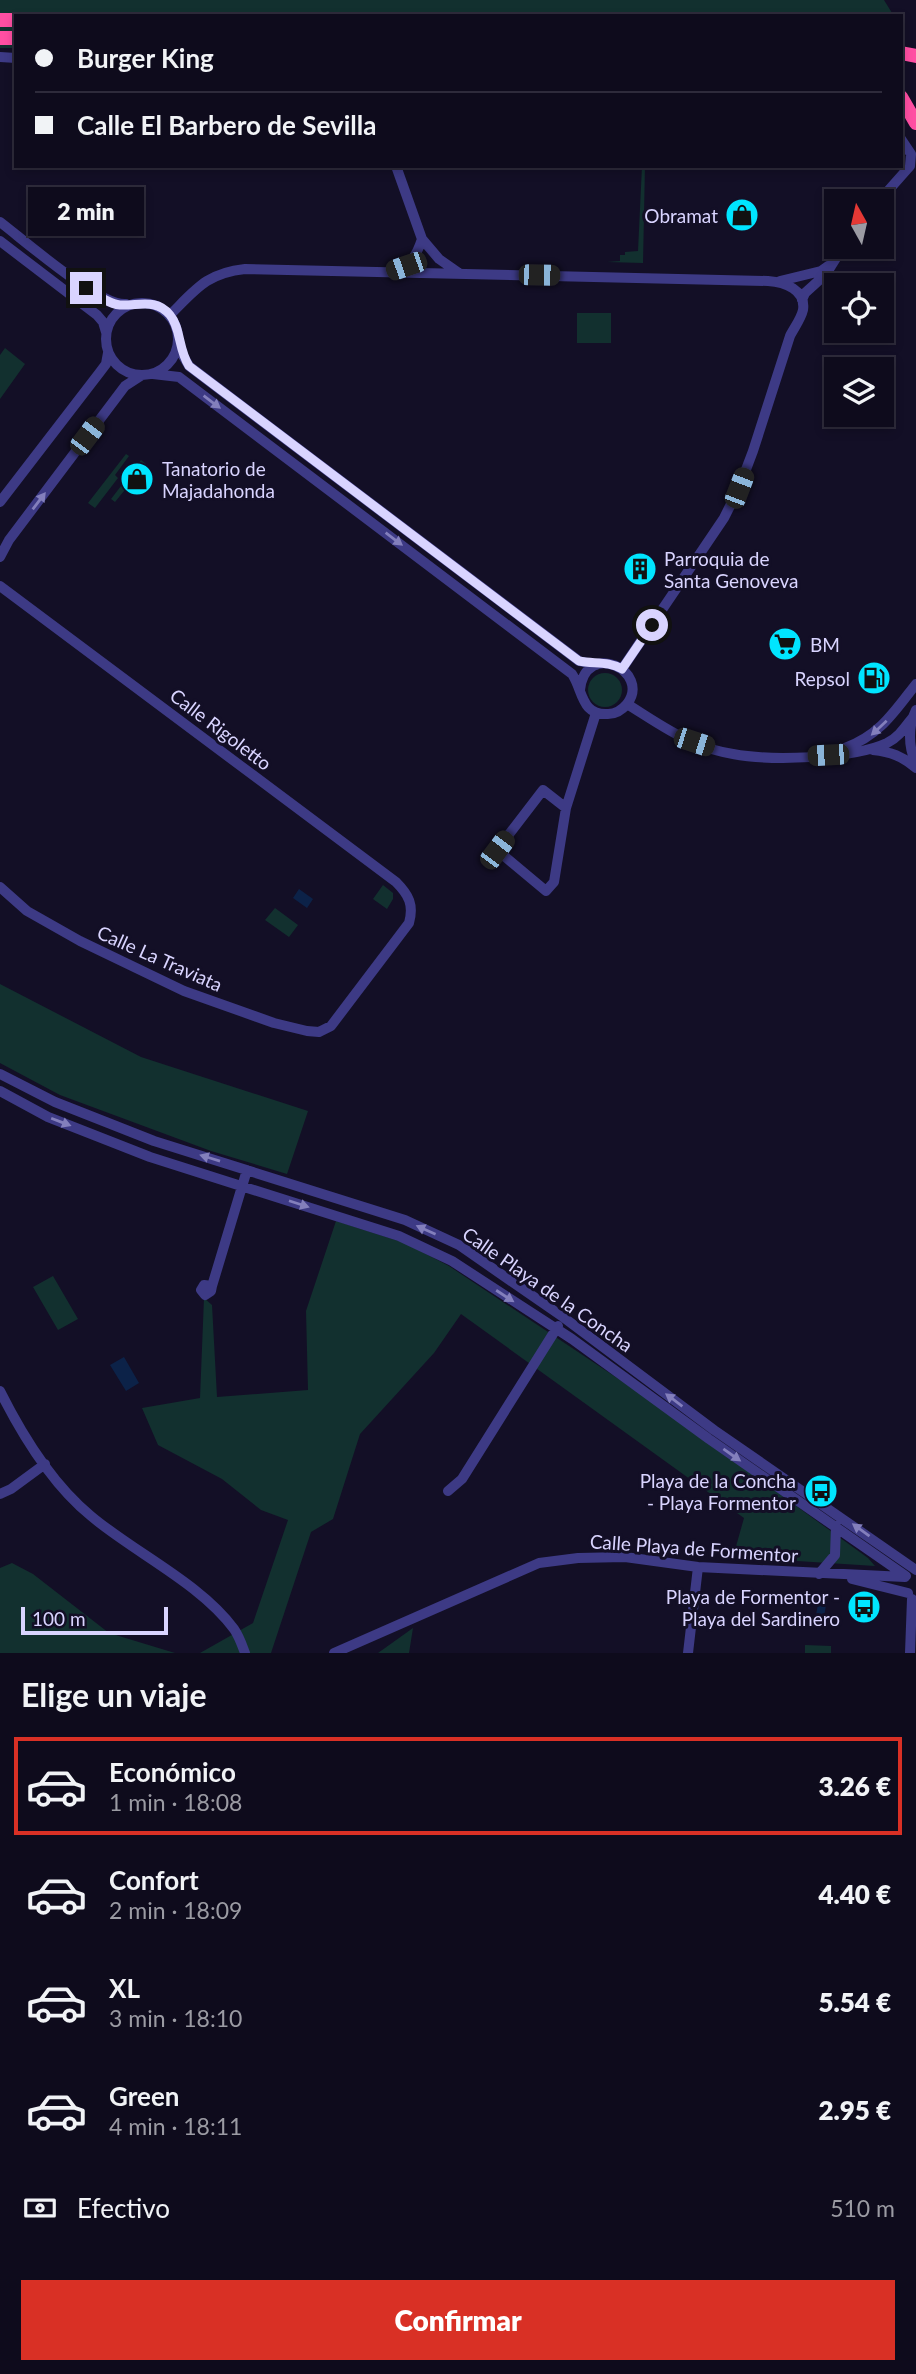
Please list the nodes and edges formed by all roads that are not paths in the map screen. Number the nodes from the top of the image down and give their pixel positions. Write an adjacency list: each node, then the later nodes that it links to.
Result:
1 (903, 100): 2 (highway)
2 (916, 123)
3 (903, 142): 5 (street)
4 (397, 168): 7 (street)
5 (890, 189)
6 (0, 222): 15 (street)
7 (422, 239): 11 (street); 12 (street)
8 (0, 241): 17 (street)
9 (835, 259): 10 (street)
10 (833, 262): 13 (street); 14 (street)
11 (391, 272): 12 (street); 16 (street)
12 (458, 273): 13 (street)
13 (776, 281): 14 (street)
14 (802, 300): 27 (street)
15 (132, 303): 16 (street); 17 (street)
16 (170, 315): 18 (street)
17 (106, 332): 19 (street)
18 (179, 342): 20 (street); 26 (street)
19 (108, 353): 20 (street); 21 (street)
20 (147, 374): 22 (street, one-way to 20); 29 (street, one-way to 29)
21 (0, 502)
22 (0, 557)
23 (0, 586): 24 (street, Calle Rigoletto)
24 (18, 600): 25 (street); 39 (street, Calle Rigoletto)
25 (0, 602)
26 (596, 665): 27 (street); 29 (street)
27 (622, 669): 30 (street)
28 (916, 684): 34 (street, one-way to 34)
29 (580, 690): 31 (street)
30 (626, 704): 31 (street); 34 (street)
31 (596, 713): 37 (street)
32 (914, 713): 33 (street); 35 (street)
33 (869, 749): 34 (street); 36 (street)
34 (828, 755)
35 (916, 762)
36 (916, 768)
37 (566, 808): 37 (street)
38 (0, 887): 39 (street, Calle La Traviata)
39 (318, 1032)
40 (0, 1074): 42 (street, Calle Playa de la Concha, one-way to 40)
41 (0, 1091): 43 (street, Calle Playa de la Concha, one-way to 43)
42 (247, 1170): 43 (street); 45 (street, Calle Playa de la Concha, one-way to 42)
43 (243, 1185): 44 (street); 46 (street, Calle Playa de la Concha, one-way to 46)
44 (212, 1286)
45 (563, 1317): 46 (street); 53 (street, Calle Playa de la Concha, one-way to 45)
46 (556, 1328): 49 (street); 51 (street, Calle Playa de la Concha, one-way to 51)
47 (0, 1391): 48 (street)
48 (46, 1464): 50 (street); 57 (street)
49 (448, 1490)
50 (0, 1494)
51 (836, 1526): 53 (street, Calle Playa de la Concha); 54 (street, Calle Playa de Formentor)
52 (698, 1567): 54 (street, Calle Playa de Formentor); 58 (street, Calle Playa de Formentor); 59 (street)
53 (911, 1573): 55 (street, Calle Playa de Formentor); 56 (street)
54 (820, 1574): 55 (street, Calle Playa de Formentor)
55 (838, 1575): 56 (street, Calle Playa de Formentor)
56 (912, 1598): 60 (street)
57 (245, 1653)
58 (334, 1653)
59 (688, 1653)
60 (910, 1653)

